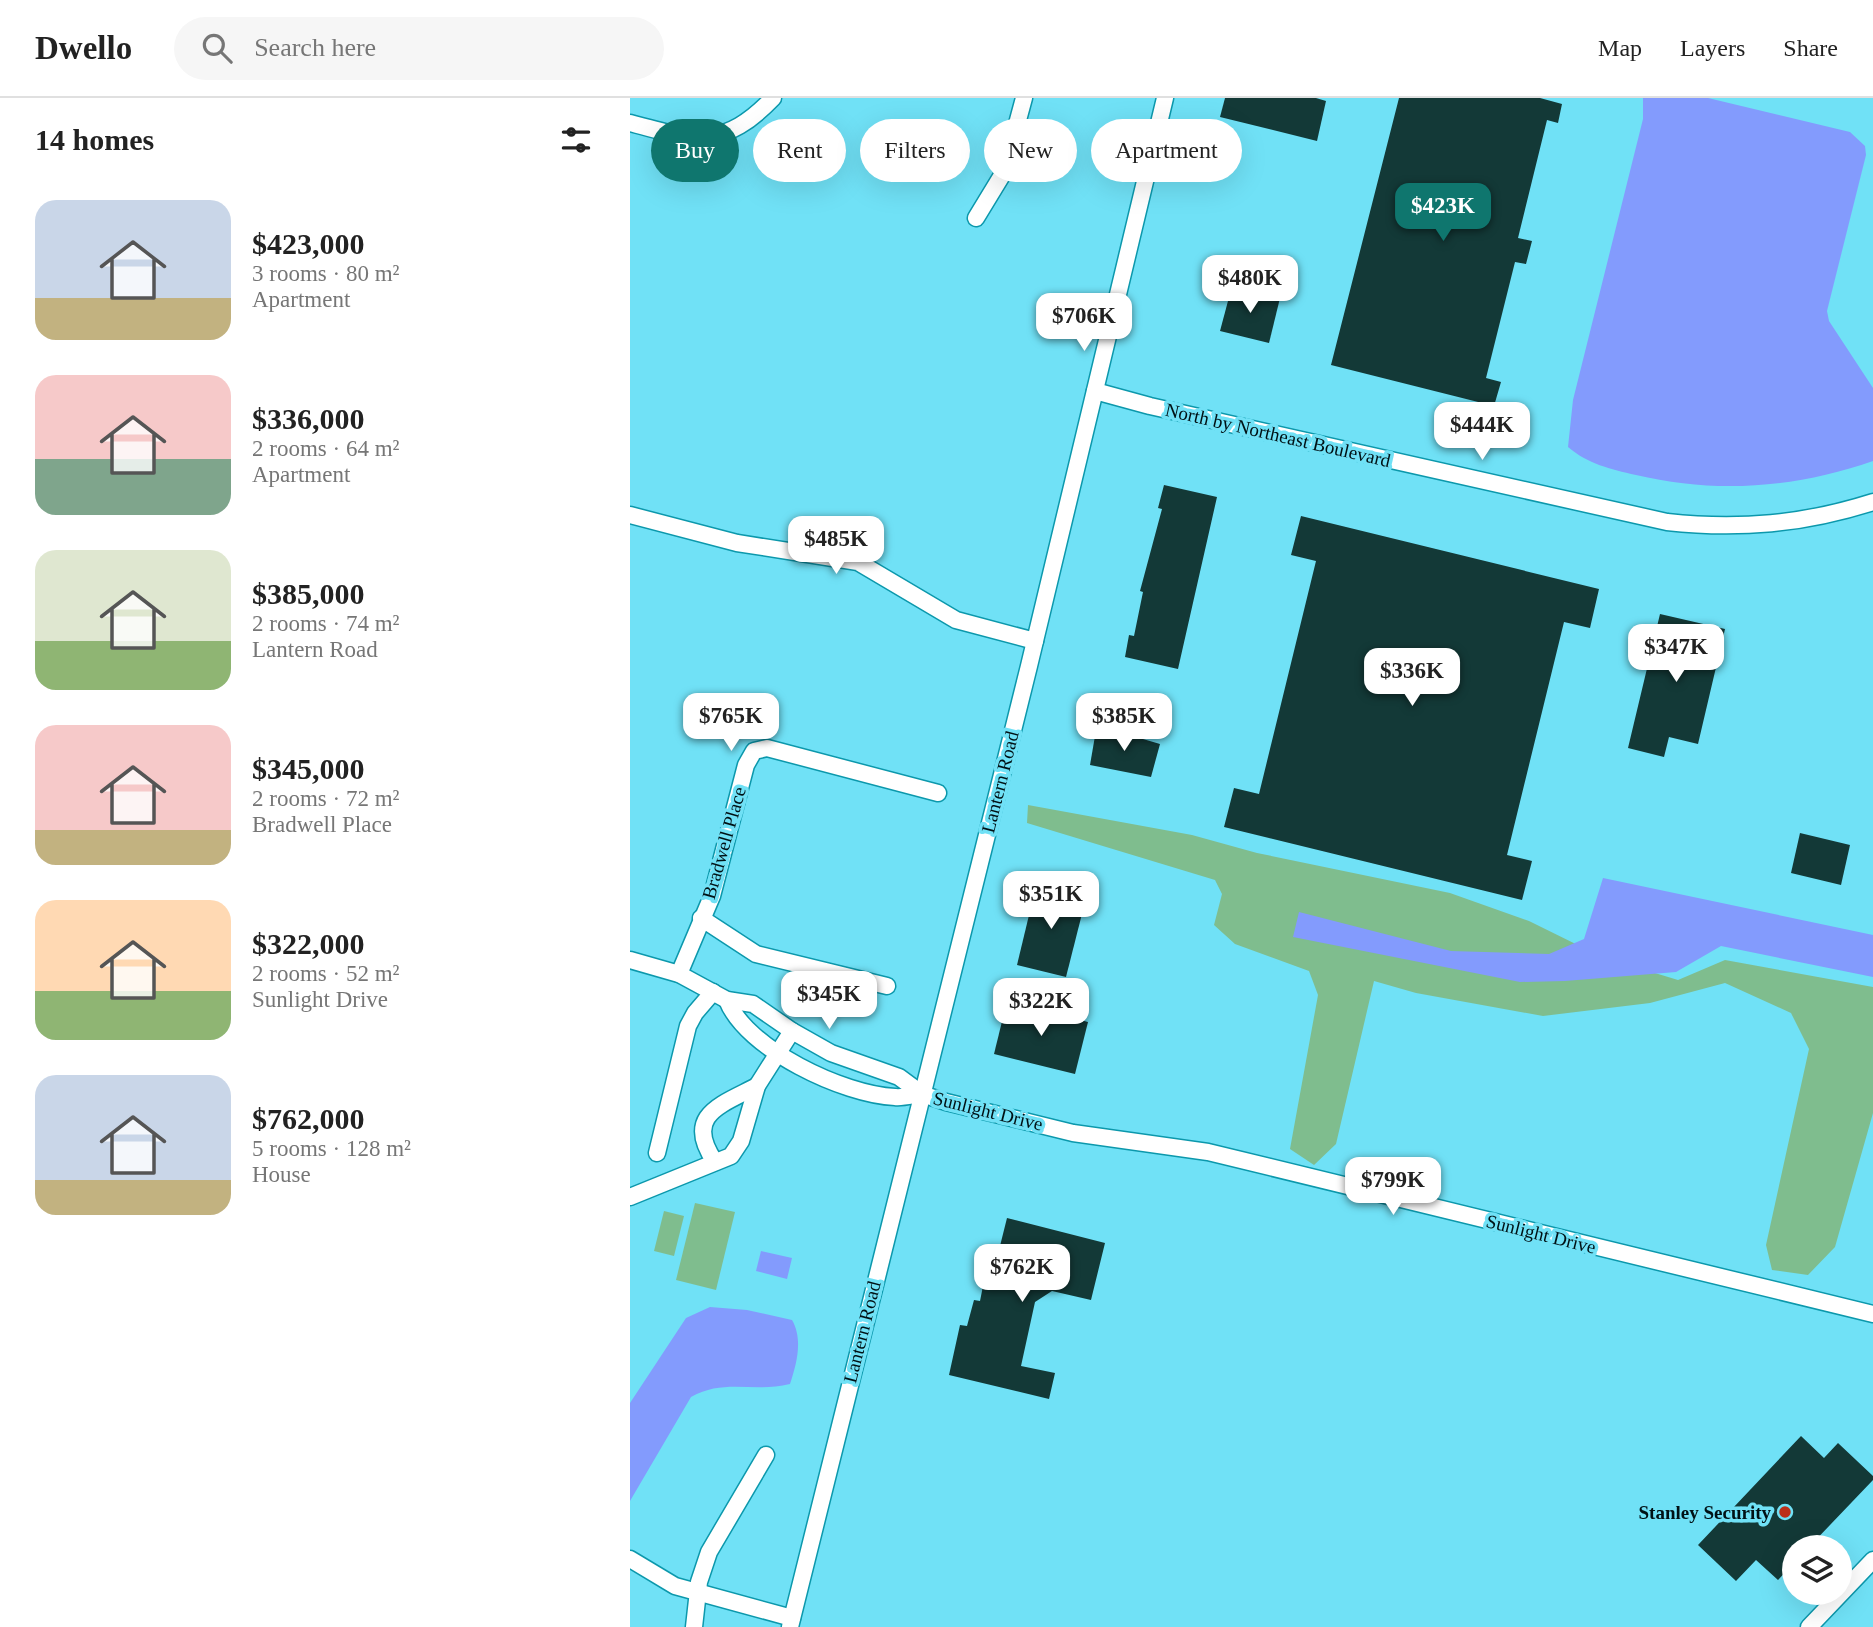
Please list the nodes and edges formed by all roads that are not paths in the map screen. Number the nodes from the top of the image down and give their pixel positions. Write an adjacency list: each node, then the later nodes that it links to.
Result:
1 (773, 98): 4 (street)
2 (1024, 98): 5 (street)
3 (1165, 98): 6 (street, Lantern Road)
4 (630, 123)
5 (976, 218)
6 (1094, 391): 7 (street, North by Northeast Boulevard); 9 (street, Lantern Road)
7 (1873, 502)
8 (630, 515): 9 (street)
9 (1035, 641): 19 (street, Lantern Road)
10 (938, 793): 11 (street, Bradwell Place)
11 (701, 918): 13 (street, Bradwell Place); 14 (street, Bradwell Place)
12 (630, 960): 13 (street)
13 (678, 974): 15 (street)
14 (887, 986)
15 (720, 996): 16 (street); 17 (street); 20 (street)
16 (792, 1031): 17 (street); 19 (street)
17 (778, 1053): 18 (street); 19 (street)
18 (757, 1086): 21 (street); 21 (street)
19 (922, 1094): 23 (street, Sunlight Drive); 28 (street, Lantern Road)
20 (657, 1153)
21 (715, 1162): 22 (street)
22 (630, 1196)
23 (1873, 1314)
24 (766, 1455): 27 (street)
25 (630, 1559): 27 (street)
26 (1873, 1560): 30 (street)
27 (697, 1594): 28 (street); 29 (street)
28 (791, 1623)
29 (694, 1627)
30 (1809, 1627)

